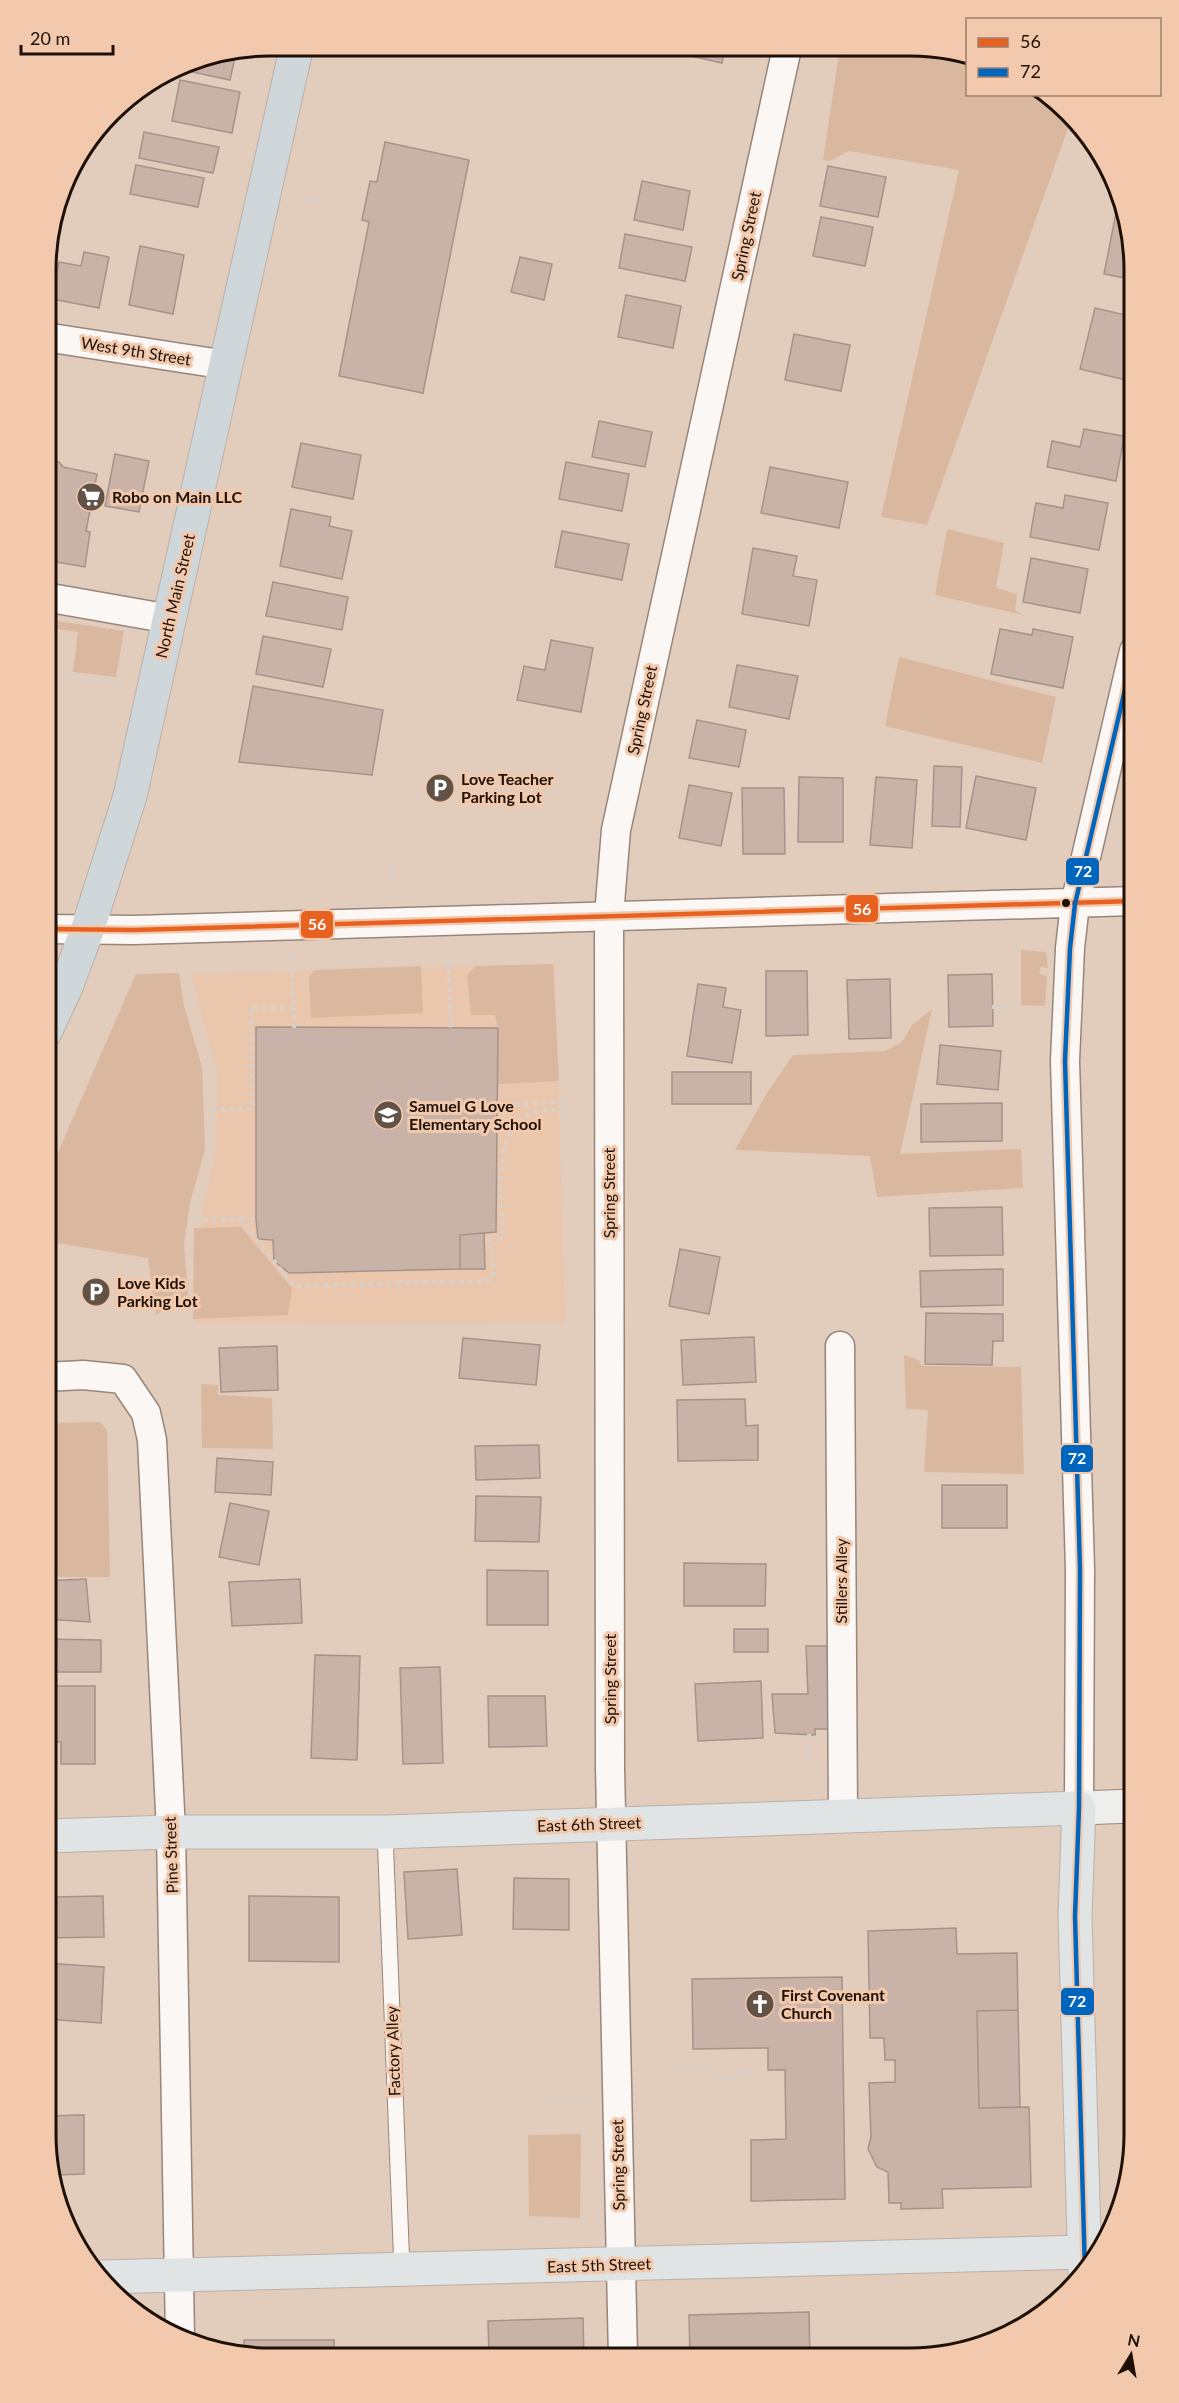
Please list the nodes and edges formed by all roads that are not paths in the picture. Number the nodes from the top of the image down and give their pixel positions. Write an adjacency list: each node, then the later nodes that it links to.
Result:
1 (295, 56): 4 (highway, North Main Street)
2 (785, 56): 10 (street, Spring Street)
3 (56, 339): 4 (street, West 9th Street)
4 (227, 366): 6 (highway, North Main Street)
5 (56, 599): 6 (street)
6 (170, 619): 11 (highway, North Main Street)
7 (1124, 694): 9 (street)
8 (1124, 902): 9 (street)
9 (1075, 904): 10 (street); 17 (street)
10 (609, 915): 11 (street); 19 (street, Spring Street)
11 (88, 928): 12 (street); 13 (highway, North Main Street)
12 (56, 929)
13 (56, 1008)
14 (840, 1346): 18 (street, Stillers Alley)
15 (56, 1376): 20 (street, Pine Street)
16 (1124, 1806): 17 (street, East 6th Street)
17 (1079, 1808): 18 (main road, East 6th Street); 23 (main road)
18 (843, 1815): 19 (main road, East 6th Street)
19 (611, 1823): 21 (main road, East 6th Street); 25 (street, Spring Street)
20 (171, 1832): 21 (main road, East 6th Street); 22 (main road, East 6th Street); 27 (street, Pine Street)
21 (385, 1832): 26 (lane, Factory Alley)
22 (56, 1836)
23 (1089, 2252)
24 (1083, 2259): 25 (main road, East 5th Street)
25 (620, 2265): 26 (main road, East 5th Street); 30 (street, Spring Street)
26 (402, 2271): 27 (main road, East 5th Street)
27 (179, 2273): 28 (main road, East 5th Street); 29 (street, Pine Street)
28 (110, 2276)
29 (180, 2327)
30 (623, 2348)

